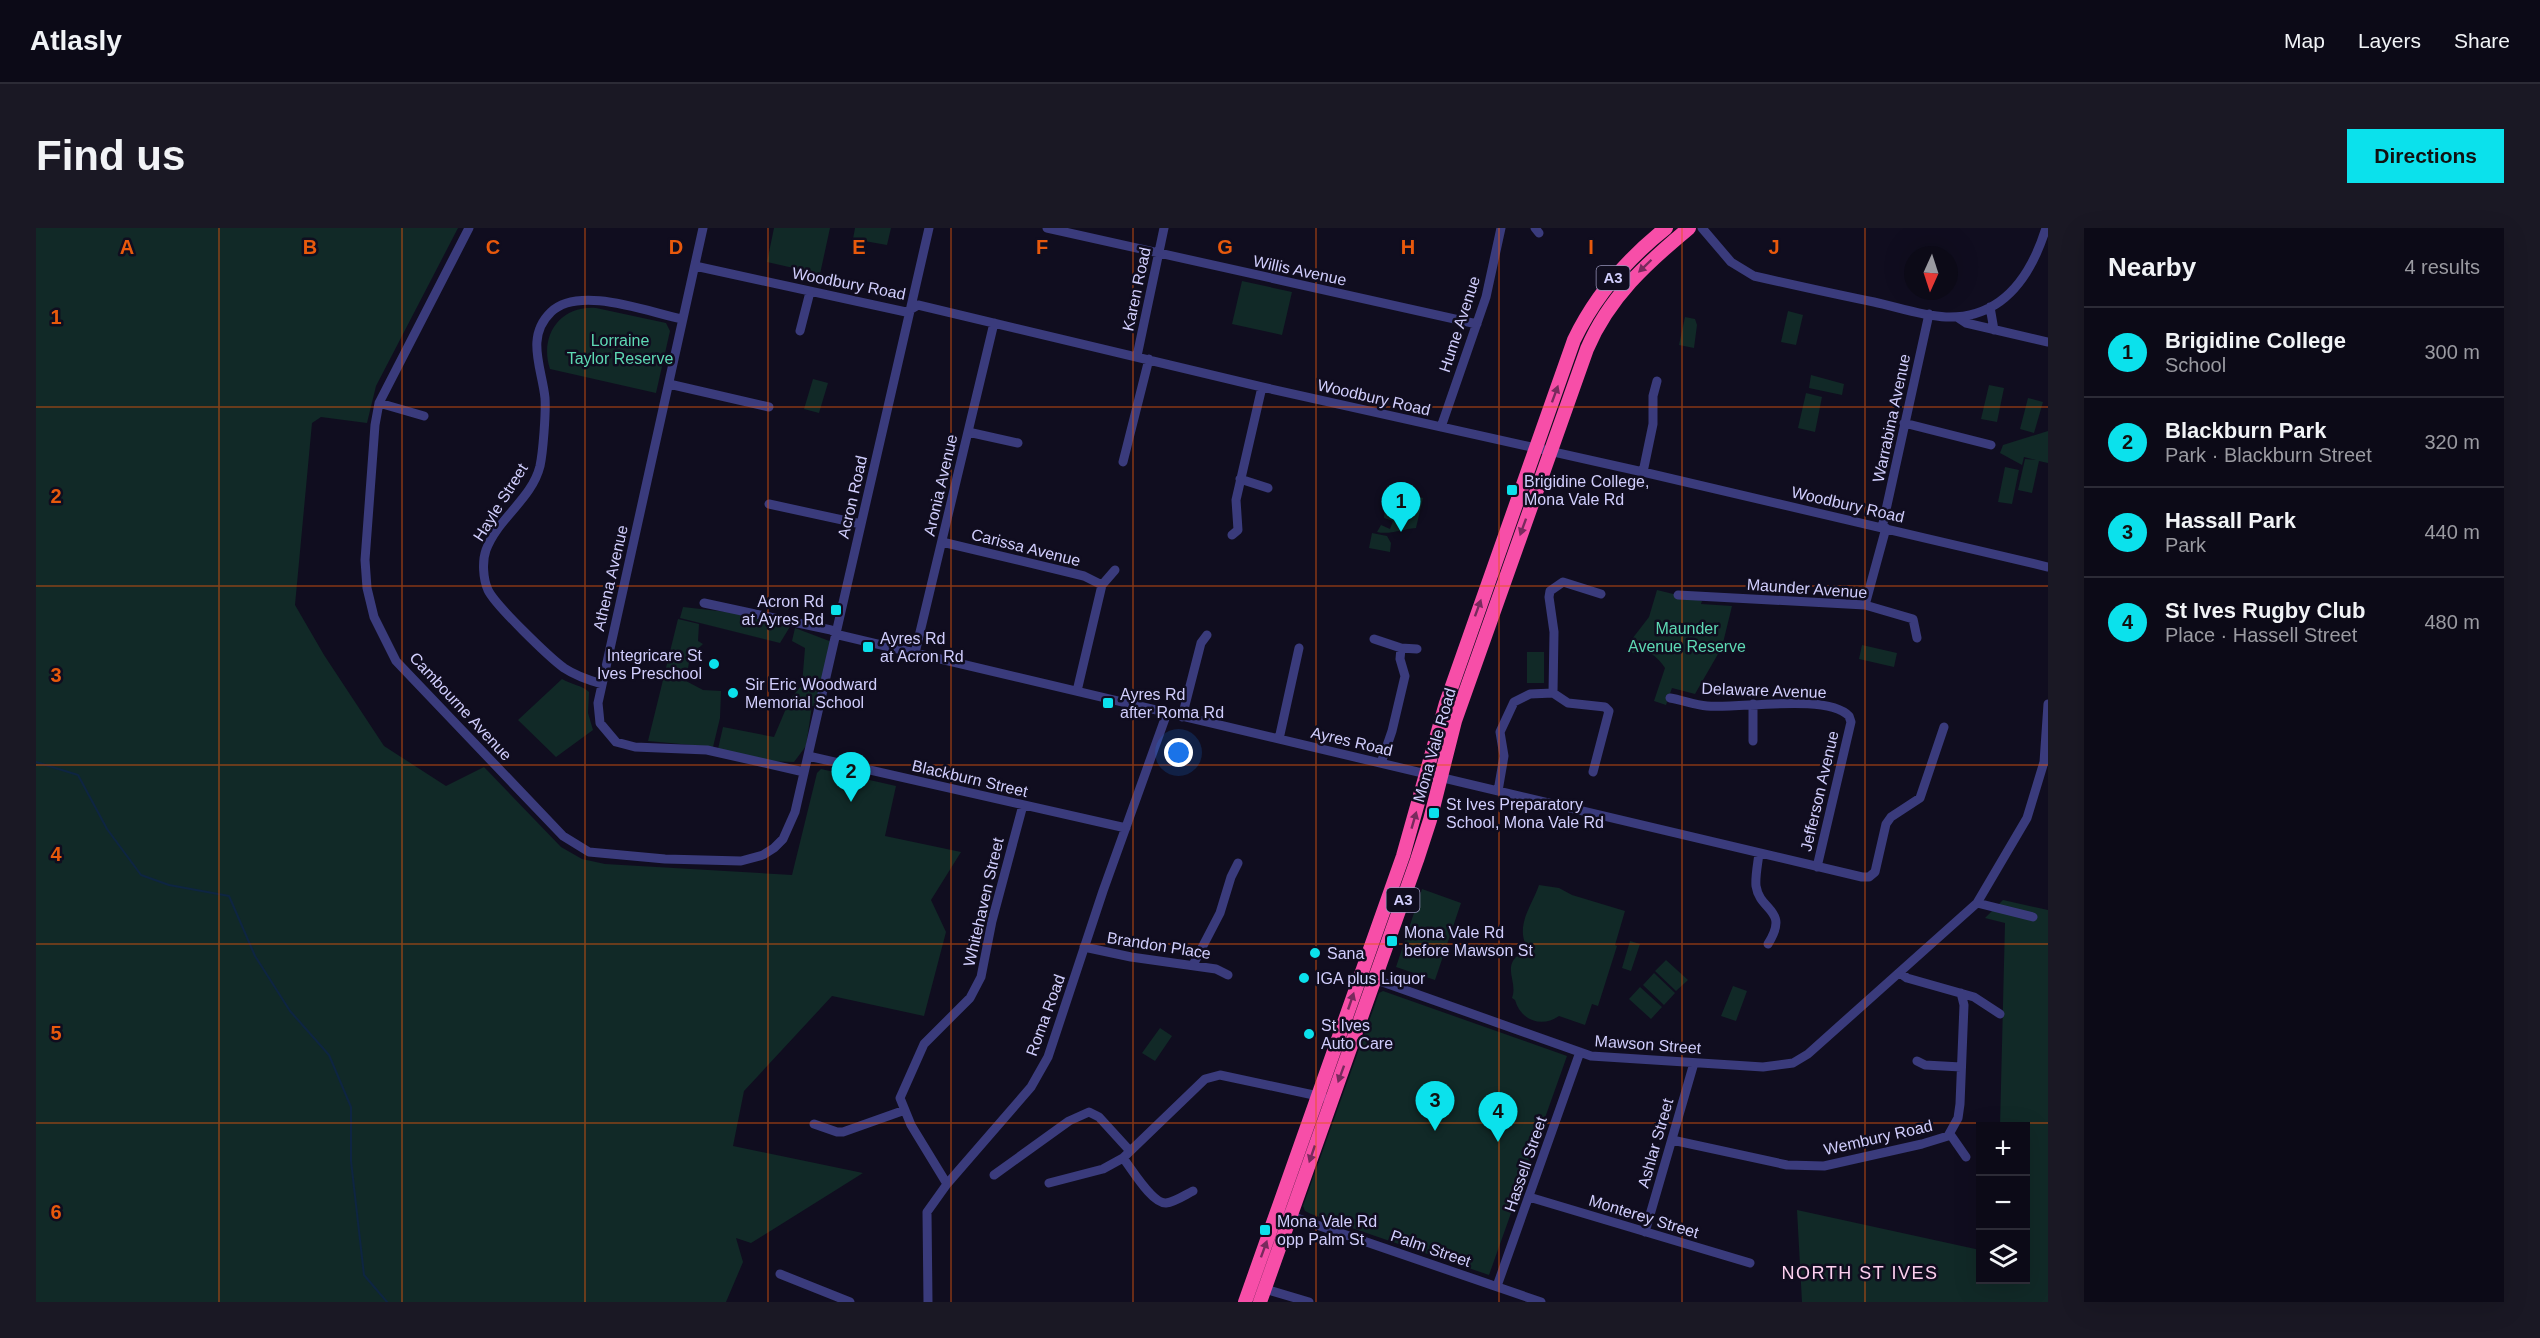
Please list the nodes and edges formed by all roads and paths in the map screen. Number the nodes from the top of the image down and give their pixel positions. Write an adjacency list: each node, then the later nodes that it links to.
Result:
1 (469, 228): 29 (street, Cambourne Avenue)
2 (703, 228): 12 (street, Athena Avenue)
3 (929, 228): 15 (street, Acron Road)
4 (1047, 228): 11 (street, Willis Avenue)
5 (1164, 228): 11 (street, Karen Road)
6 (1501, 228): 20 (street, Hume Avenue)
7 (1666, 228): 37 (highway, Mona Vale Road / A3, one-way to 7)
8 (1689, 228): 37 (highway, Mona Vale Road / A3, one-way to 37)
9 (1702, 228): 16 (street)
10 (2046, 228): 14 (street)
11 (1159, 254): 20 (street, Willis Avenue); 24 (street, Karen Road)
12 (695, 266): 13 (street, Woodbury Road); 18 (street, Athena Avenue)
13 (810, 292): 15 (street, Woodbury Road); 22 (street)
14 (1990, 307): 17 (street); 21 (street)
15 (911, 309): 19 (street, Woodbury Road); 43 (street, Acron Road)
16 (1929, 314): 17 (street); 32 (street, Warrabina Avenue)
17 (1958, 317): 21 (street)
18 (682, 319): 27 (street, Athena Avenue); 62 (street, Hayle Street)
19 (994, 323): 24 (street, Woodbury Road); 34 (street, Aronia Avenue)
20 (1477, 324): 33 (street, Hume Avenue)
21 (1994, 330): 23 (street)
22 (800, 331)
23 (2048, 342)
24 (1137, 356): 25 (street, Woodbury Road)
25 (1149, 359): 28 (street, Woodbury Road); 38 (street)
26 (1657, 381): 39 (street)
27 (669, 384): 30 (street); 62 (street, Athena Avenue)
28 (1262, 387): 33 (street, Woodbury Road); 40 (street)
29 (379, 403): 31 (street); 76 (street, Cambourne Avenue)
30 (769, 407)
31 (424, 416)
32 (1904, 423): 36 (street); 44 (street, Warrabina Avenue)
33 (1441, 428): 37 (street, Woodbury Road)
34 (968, 432): 35 (street); 46 (street, Aronia Avenue)
35 (1018, 443)
36 (1991, 445)
37 (1542, 450): 39 (street, Woodbury Road); 78 (highway, Mona Vale Road / A3)
38 (1123, 462)
39 (1643, 472): 44 (street, Woodbury Road)
40 (1240, 479): 41 (street); 45 (street)
41 (1268, 488)
42 (769, 504): 43 (street)
43 (861, 524): 54 (street, Acron Road)
44 (1884, 528): 47 (street, Woodbury Road); 53 (street, Warrabina Avenue)
45 (1232, 535)
46 (942, 542): 49 (street, Carissa Avenue); 61 (street, Aronia Avenue)
47 (2048, 567)
48 (1115, 570): 49 (street)
49 (1102, 585): 63 (street)
50 (1601, 594): 64 (street)
51 (1678, 595): 53 (street, Maunder Avenue)
52 (704, 603): 54 (street, Ayres Road)
53 (1865, 605): 56 (street, Maunder Avenue)
54 (835, 633): 61 (street, Ayres Road); 74 (street, Acron Road)
55 (1207, 635): 69 (street)
56 (1917, 638)
57 (1374, 639): 59 (street)
58 (1299, 648): 72 (street)
59 (1401, 648): 60 (street); 75 (street)
60 (1417, 649)
61 (915, 653): 63 (street, Ayres Road)
62 (602, 684): 76 (street, Athena Avenue)
63 (1077, 691): 68 (street, Ayres Road)
64 (1553, 693): 77 (street); 79 (street)
65 (1670, 698): 66 (street, Delaware Avenue)
66 (1753, 704): 70 (street, Delaware Avenue); 73 (street)
67 (2048, 704): 85 (street, Mawson Street)
68 (1167, 713): 69 (street, Ayres Road); 81 (street, Roma Road)
69 (1182, 717): 72 (street, Ayres Road)
70 (1851, 722): 84 (street, Jefferson Avenue)
71 (1944, 727): 84 (street, Ayres Road)
72 (1279, 739): 75 (street, Ayres Road)
73 (1753, 741)
74 (808, 756): 76 (street, Acron Road); 80 (street, Blackburn Street)
75 (1381, 763): 78 (street, Ayres Road)
76 (804, 772)
77 (1593, 772)
78 (1432, 776): 79 (street, Ayres Road); 92 (highway, Mona Vale Road / A3); 99 (highway, Mona Vale Road / A3, one-way to 78)
79 (1498, 791): 82 (street, Ayres Road)
80 (1023, 805): 81 (street, Blackburn Street); 100 (street, Whitehaven Street)
81 (1125, 828): 88 (street, Roma Road)
82 (1759, 853): 84 (street, Ayres Road); 87 (street)
83 (1238, 863): 89 (street)
84 (1817, 867)
85 (1977, 903): 86 (street); 90 (street, Mawson Street)
86 (2033, 917)
87 (1768, 944)
88 (1084, 947): 89 (street, Brandon Place); 108 (street, Roma Road)
89 (1193, 965): 91 (street, Brandon Place)
90 (1899, 973): 93 (street); 97 (street, Mawson Street)
91 (1228, 975)
92 (1374, 979): 95 (street, Mawson Street); 99 (highway, Mona Vale Road / A3, one-way to 99)
93 (1961, 993): 94 (street); 98 (street, Wembury Road)
94 (2000, 1014)
95 (1580, 1052): 97 (street, Mawson Street); 110 (street, Hassell Street)
96 (1917, 1061): 98 (street)
97 (1694, 1063): 103 (street, Ashlar Street)
98 (1961, 1067): 102 (street, Wembury Road)
99 (1325, 1098): 104 (street); 111 (highway, Mona Vale Road / A3)
100 (905, 1110): 101 (street); 108 (street)
101 (814, 1124)
102 (1950, 1134): 103 (street, Wembury Road); 105 (street)
103 (1672, 1140): 112 (street, Ashlar Street)
104 (1127, 1155): 106 (street); 107 (street); 109 (street)
105 (1966, 1157)
106 (994, 1175)
107 (1049, 1183)
108 (947, 1184): 118 (street, Roma Road)
109 (1193, 1191)
110 (1529, 1197): 112 (street, Monterey Street); 115 (street, Hassell Street)
111 (1284, 1214): 115 (street, Palm Street); 116 (highway, Mona Vale Road / A3); 119 (highway, Mona Vale Road / A3, one-way to 111)
112 (1645, 1232): 113 (street, Monterey Street)
113 (1750, 1263)
114 (780, 1274): 117 (street)
115 (1497, 1287): 121 (street, Palm Street)
116 (1263, 1295): 120 (street)
117 (850, 1302)
118 (928, 1302)
119 (1245, 1302)
120 (1309, 1302)
121 (1541, 1302)

